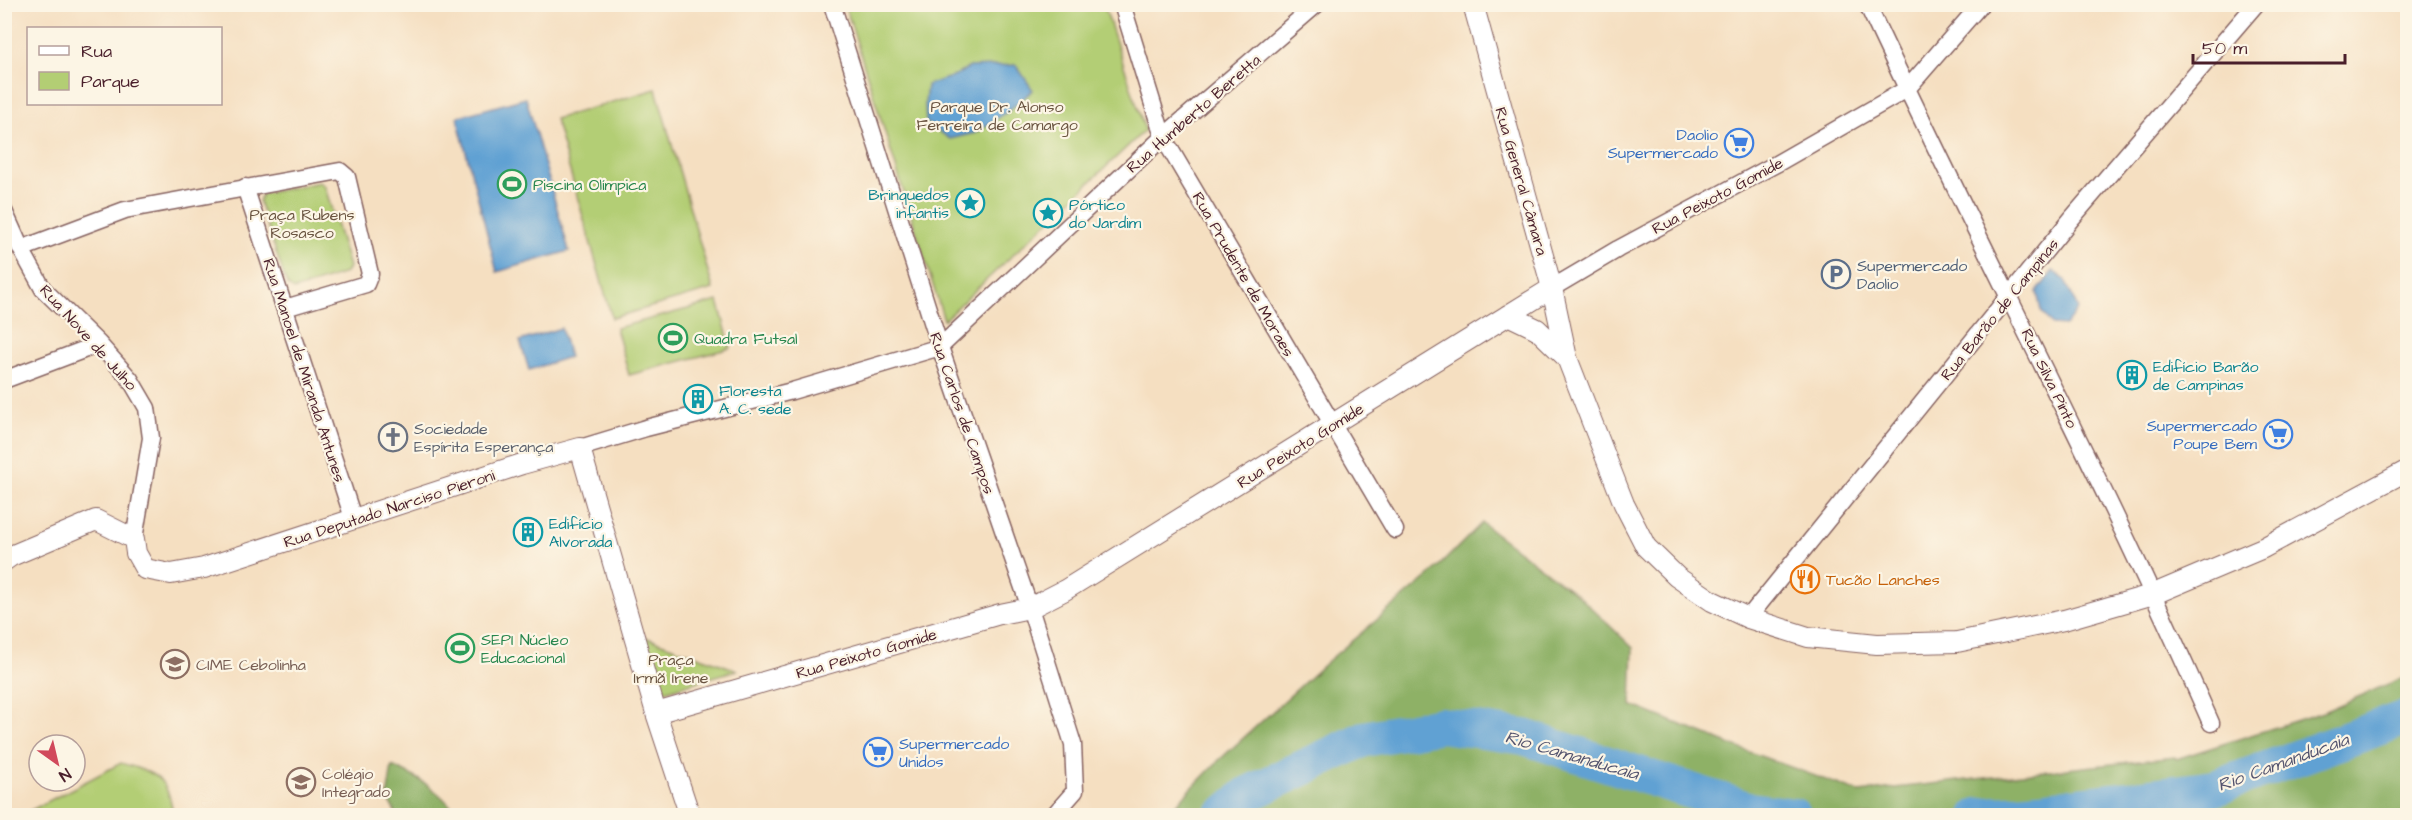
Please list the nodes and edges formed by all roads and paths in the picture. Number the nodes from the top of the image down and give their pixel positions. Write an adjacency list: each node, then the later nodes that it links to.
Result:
1 (832, 4): 18 (street, Rua Carlos de Campos)
2 (1122, 4): 9 (street, Rua Prudente de Moraes)
3 (1317, 4): 9 (street, Rua Humberto Beretta)
4 (1473, 4): 13 (street, Rua General Câmara)
5 (1867, 4): 8 (street, Rua Silva Pinto)
6 (1981, 4): 8 (street, Rua Peixoto Gomide)
7 (2256, 4): 14 (street, Rua Barão de Campinas)
8 (1907, 89): 13 (street, Rua Peixoto Gomide); 14 (street, Rua Silva Pinto)
9 (1163, 136): 18 (street, Rua Humberto Beretta); 21 (street, Rua Prudente de Moraes)
10 (245, 188): 12 (street); 15 (street, Rua Manoel de Miranda Antunes); 15 (street)
11 (5, 214): 12 (street, Rua Nove de Julho)
12 (21, 249): 17 (street, Rua Nove de Julho)
13 (1552, 288): 16 (street, Rua Peixoto Gomide); 19 (street, Rua General Câmara)
14 (2010, 296): 28 (street, Rua Silva Pinto); 30 (street, Rua Barão de Campinas)
15 (285, 309): 24 (street, Rua Manoel de Miranda Antunes)
16 (1508, 315): 19 (street); 21 (street, Rua Peixoto Gomide)
17 (99, 344): 20 (street); 26 (street, Rua Nove de Julho)
18 (940, 347): 22 (street, Rua Deputado Narciso Pieroni); 29 (street, Rua Carlos de Campos)
19 (1567, 358): 30 (street, Rua General Câmara)
20 (4, 380)
21 (1331, 425): 25 (street, Rua Prudente de Moraes); 29 (street, Rua Peixoto Gomide)
22 (580, 448): 24 (street, Rua Deputado Narciso Pieroni); 31 (street)
23 (2408, 470): 28 (street, Rua General Câmara)
24 (353, 518): 26 (street, Rua Deputado Narciso Pieroni)
25 (1395, 530)
26 (134, 539): 27 (street)
27 (4, 561)
28 (2154, 594): 30 (street, Rua General Câmara); 32 (street, Rua Silva Pinto)
29 (1030, 608): 31 (street, Rua Peixoto Gomide); 34 (street, Rua Carlos de Campos)
30 (1748, 618)
31 (656, 713): 33 (street)
32 (2211, 723)
33 (690, 816)
34 (1053, 816)

